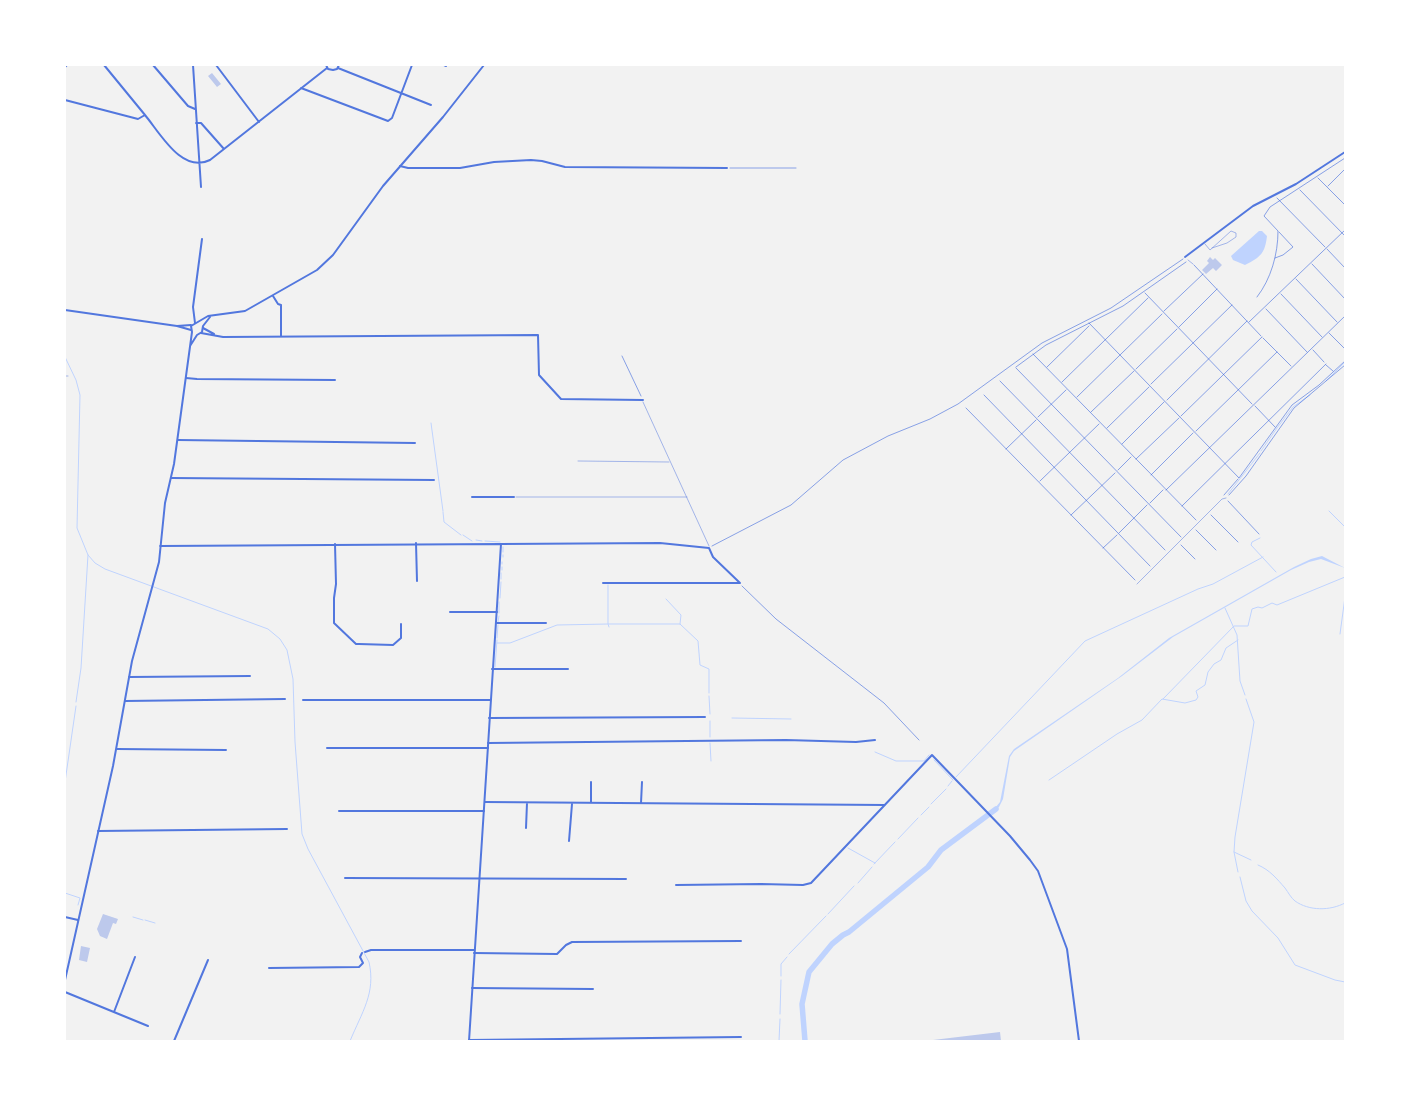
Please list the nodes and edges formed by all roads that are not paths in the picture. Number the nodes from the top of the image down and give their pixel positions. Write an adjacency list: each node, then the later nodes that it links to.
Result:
1 (104, 65): 14 (street)
2 (153, 65): 13 (street)
3 (193, 65): 13 (street)
4 (216, 65): 15 (street)
5 (412, 65): 10 (street)
6 (484, 65): 20 (street)
7 (327, 66): 8 (street); 9 (street)
8 (338, 66): 10 (street)
9 (302, 88): 10 (street); 15 (street)
10 (402, 92): 12 (street)
11 (65, 100): 14 (street)
12 (432, 105)
13 (195, 109): 16 (street)
14 (145, 115): 19 (street)
15 (258, 122): 17 (street)
16 (196, 123): 17 (street); 19 (street)
17 (224, 150): 19 (street)
18 (1345, 152): 24 (street)
19 (199, 162): 22 (street)
20 (400, 166): 21 (street); 29 (street)
21 (727, 168)
22 (201, 186)
23 (202, 239): 32 (street)
24 (1204, 243): 25 (lane); 26 (street)
25 (1212, 248): 25 (lane)
26 (1185, 257)
27 (1188, 260): 28 (lane)
28 (1193, 264)
29 (273, 296): 31 (street); 40 (street)
30 (65, 310): 34 (street)
31 (210, 316): 32 (street); 35 (street)
32 (197, 323): 33 (street); 35 (street)
33 (192, 325): 34 (street); 36 (street)
34 (177, 326): 36 (street)
35 (203, 327): 37 (street); 38 (street)
36 (192, 331): 39 (street); 41 (street)
37 (201, 333): 38 (street); 39 (street)
38 (214, 334): 40 (street)
39 (197, 335): 41 (street)
40 (281, 336): 46 (street)
41 (190, 346): 44 (street)
42 (65, 376): 43 (lane)
43 (68, 376)
44 (186, 378): 45 (street); 47 (street)
45 (335, 380)
46 (643, 400): 50 (lane)
47 (178, 440): 48 (street); 51 (street)
48 (415, 443)
49 (578, 462): 50 (lane)
50 (671, 462): 55 (lane)
51 (171, 478): 52 (street); 60 (street)
52 (434, 480)
53 (472, 497): 54 (street)
54 (514, 497): 55 (lane)
55 (687, 497): 61 (lane)
56 (1224, 498): 64 (lane)
57 (335, 544): 58 (street); 60 (street); 69 (street)
58 (416, 544): 59 (street); 62 (street)
59 (501, 544): 61 (street); 66 (street)
60 (160, 546): 73 (street)
61 (710, 547): 63 (street)
62 (417, 581)
63 (603, 583)
64 (1138, 584)
65 (450, 612): 66 (street)
66 (497, 612): 67 (street)
67 (496, 623): 68 (street); 71 (street)
68 (546, 623)
69 (401, 624)
70 (568, 669): 71 (street)
71 (492, 670): 76 (street)
72 (250, 676): 73 (street)
73 (129, 677): 77 (street)
74 (285, 699): 77 (street)
75 (303, 700): 76 (street)
76 (490, 700): 79 (street)
77 (125, 701): 84 (street)
78 (705, 717): 79 (street)
79 (490, 718): 81 (street)
80 (875, 740): 81 (street)
81 (488, 743): 83 (street)
82 (327, 748): 83 (street)
83 (488, 748): 88 (street)
84 (116, 749): 85 (street); 98 (street)
85 (226, 750)
86 (591, 782): 91 (street)
87 (642, 782): 92 (street)
88 (485, 802): 89 (street); 95 (street)
89 (527, 802): 90 (street); 96 (street)
90 (572, 803): 91 (street); 99 (street)
91 (591, 803): 92 (street)
92 (641, 803): 93 (street)
93 (886, 805): 103 (street); 121 (street)
94 (339, 811): 95 (street)
95 (484, 811): 101 (street)
96 (526, 828)
97 (286, 829): 98 (street)
98 (98, 831): 105 (street)
99 (570, 841)
100 (345, 878): 101 (street)
101 (479, 879): 102 (street); 107 (street)
102 (626, 879)
103 (676, 885)
104 (65, 917): 105 (street)
105 (78, 920): 111 (street)
106 (741, 941): 107 (street)
107 (474, 952): 110 (street); 113 (street)
108 (135, 957): 116 (street)
109 (208, 960): 119 (street)
110 (270, 968)
111 (66, 975): 112 (street)
112 (65, 980)
113 (472, 988): 114 (street); 120 (street)
114 (593, 988)
115 (65, 992): 116 (street)
116 (114, 1012): 117 (street)
117 (148, 1026)
118 (741, 1037): 120 (street)
119 (174, 1041)
120 (469, 1041)
121 (1079, 1041)

